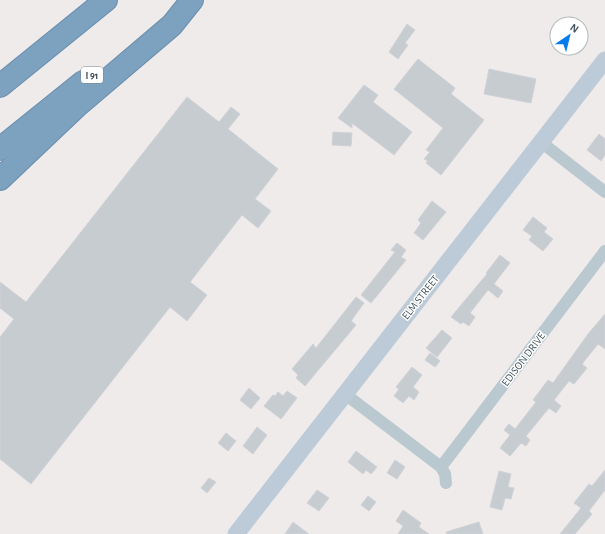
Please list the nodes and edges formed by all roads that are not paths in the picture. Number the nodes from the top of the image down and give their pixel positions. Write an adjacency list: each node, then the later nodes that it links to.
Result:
1 (106, 0): 5 (highway)
2 (184, 0): 7 (highway, I 91)
3 (192, 0): 8 (highway)
4 (605, 60): 6 (street, ELM STREET)
5 (0, 86)
6 (541, 142): 9 (street); 11 (street, ELM STREET)
7 (0, 149)
8 (0, 179)
9 (605, 192)
10 (605, 251): 12 (street, EDISON DRIVE)
11 (345, 394): 12 (street); 14 (street, ELM STREET)
12 (441, 467): 13 (street)
13 (446, 484)
14 (236, 534)

